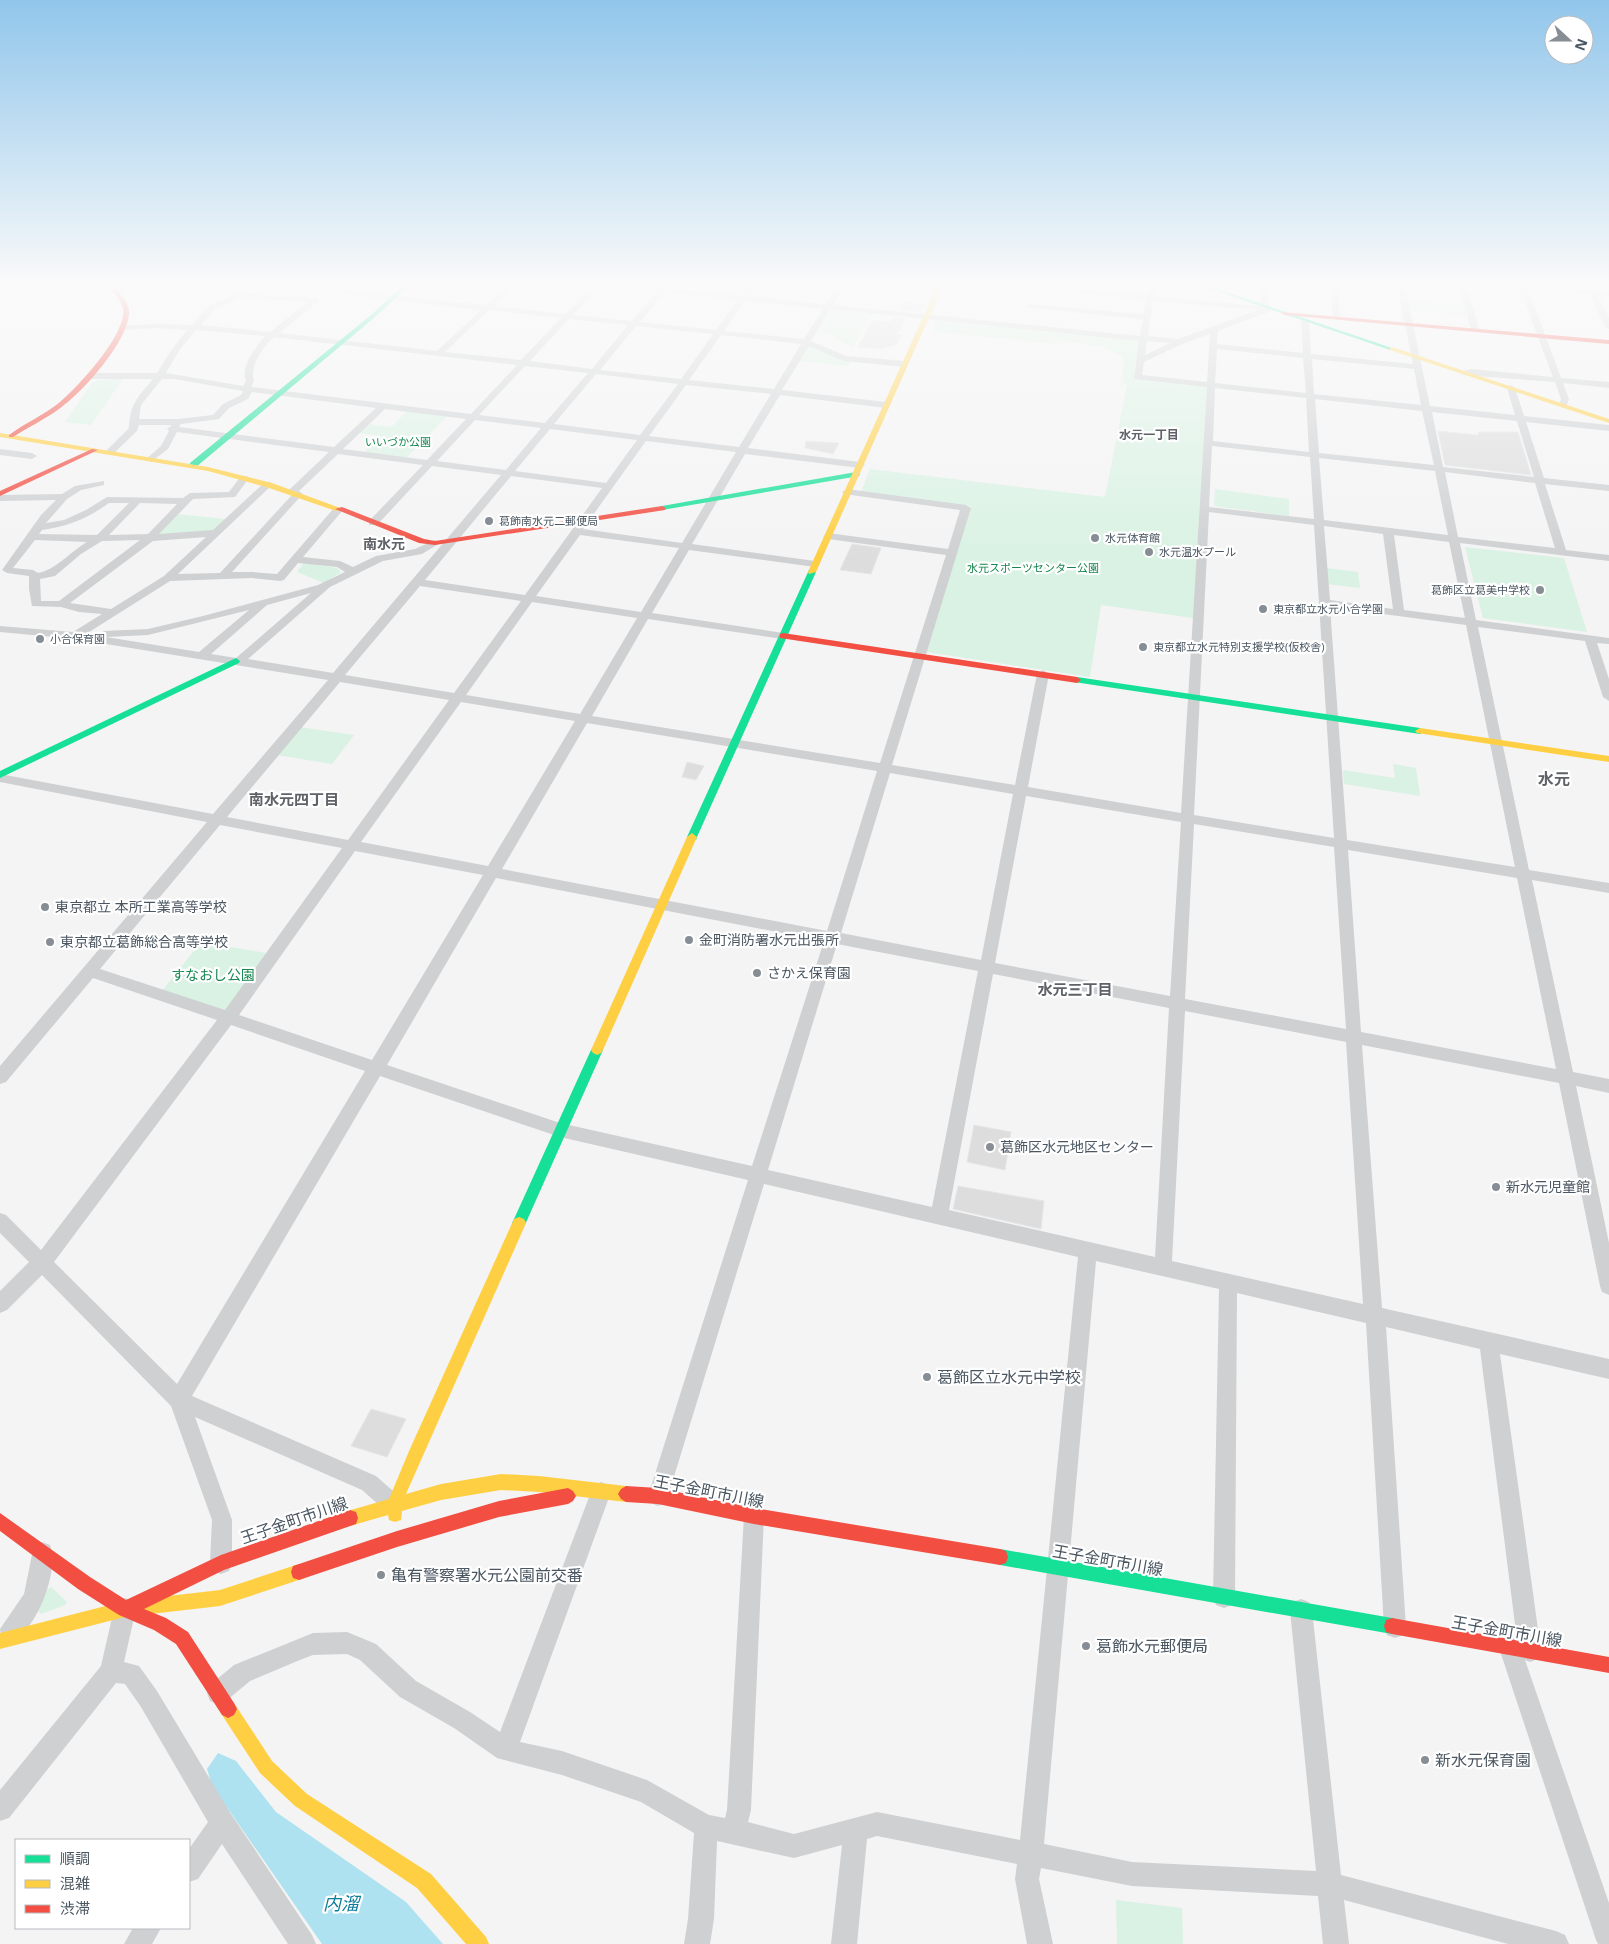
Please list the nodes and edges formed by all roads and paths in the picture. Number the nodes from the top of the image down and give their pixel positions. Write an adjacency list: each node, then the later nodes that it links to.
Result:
1 (160, 376): 35 (street)
2 (89, 377): 39 (street)
3 (172, 377): 24 (street)
4 (248, 377): 24 (street)
5 (301, 377): 26 (street)
6 (510, 377): 32 (street)
7 (590, 377): 37 (street)
8 (636, 377): 20 (street)
9 (687, 377): 20 (street)
10 (786, 377): 25 (street)
11 (899, 377): 28 (street)
12 (1137, 377): 21 (street)
13 (1211, 377): 21 (street)
14 (1309, 377): 27 (street)
15 (1420, 377): 31 (street)
16 (1477, 377): 23 (street)
17 (1523, 377): 19 (street)
18 (1558, 377): 19 (street)
19 (1559, 380): 22 (street); 29 (street)
20 (683, 382): 25 (street); 41 (street)
21 (1211, 385): 27 (street); 42 (street)
22 (1609, 385)
23 (1510, 388): 29 (street); 33 (street)
24 (246, 389): 26 (street); 36 (street)
25 (777, 393): 28 (street); 44 (street)
26 (280, 394): 30 (street); 40 (street)
27 (1310, 396): 31 (street); 48 (street)
28 (886, 405): 53 (street)
29 (1563, 405): 34 (street)
30 (383, 406): 32 (street); 45 (street)
31 (1427, 408): 33 (street); 54 (street)
32 (473, 417): 37 (street); 51 (street)
33 (1520, 418): 38 (street); 57 (street)
34 (1609, 420)
35 (135, 422): 36 (street); 47 (street)
36 (175, 426): 40 (street); 50 (street)
37 (549, 426): 41 (street); 55 (street)
38 (1609, 428)
39 (5, 436): 43 (street)
40 (228, 437): 45 (street); 52 (street)
41 (642, 438): 44 (street); 60 (street)
42 (1208, 443): 48 (street); 70 (street)
43 (94, 450): 47 (street); 64 (street)
44 (742, 450): 53 (street); 67 (street)
45 (336, 451): 51 (street); 63 (street)
46 (0, 452): 49 (street)
47 (110, 452): 50 (street)
48 (1314, 454): 54 (street); 72 (street)
49 (32, 456)
50 (151, 459): 52 (street)
51 (430, 463): 55 (street); 73 (street)
52 (193, 466): 56 (street)
53 (858, 469): 62 (street); 67 (street)
54 (1439, 469): 57 (street); 83 (street)
55 (509, 474): 60 (street); 82 (street)
56 (244, 478): 59 (street); 69 (street)
57 (1540, 480): 61 (street); 87 (street)
58 (101, 483): 65 (street)
59 (268, 484): 63 (street); 77 (street)
60 (607, 486): 74 (street)
61 (1609, 488)
62 (847, 492): 78 (street); 86 (street)
63 (295, 493): 71 (street); 92 (street)
64 (0, 494)
65 (64, 497): 66 (street); 75 (street)
66 (0, 498)
67 (714, 498): 74 (street); 85 (street)
68 (137, 501): 69 (street); 75 (street); 80 (street)
69 (185, 501): 81 (street)
70 (1205, 509): 72 (street); 115 (street)
71 (338, 510): 73 (street); 89 (street)
72 (1319, 522): 76 (street); 99 (street)
73 (374, 523): 84 (street)
74 (580, 526): 82 (street); 85 (street); 97 (street)
75 (39, 527): 79 (street)
76 (1388, 531): 83 (street); 102 (street)
77 (216, 533): 81 (street); 94 (street)
78 (828, 536): 86 (street); 90 (street)
79 (33, 537): 80 (street); 93 (street)
80 (100, 538): 81 (street); 93 (street)
81 (151, 538): 100 (street)
82 (454, 539): 84 (street); 96 (street)
83 (1453, 539): 87 (street); 104 (street)
84 (435, 543): 91 (street)
85 (685, 546): 90 (street); 103 (street)
86 (952, 553): 111 (street)
87 (1562, 553): 88 (street)
88 (1609, 558)
89 (296, 560): 91 (street); 92 (street)
90 (815, 564): 107 (street)
91 (351, 571): 95 (street)
92 (224, 575): 94 (street)
93 (35, 577): 100 (street)
94 (168, 578): 101 (street)
95 (332, 581): 98 (street); 112 (street)
96 (417, 582): 97 (street); 114 (street)
97 (527, 599): 103 (street); 116 (street)
98 (267, 601): 106 (street); 110 (street)
99 (1324, 603): 102 (street); 118 (street)
100 (62, 604): 101 (street)
101 (113, 612): 106 (street)
102 (1399, 613): 104 (street)
103 (644, 616): 107 (street); 119 (street)
104 (1471, 623): 108 (street); 120 (street)
105 (0, 629): 106 (street)
106 (75, 636): 110 (street)
107 (783, 636): 111 (street); 121 (street)
108 (1590, 638): 109 (street); 117 (street)
109 (1609, 641)
110 (201, 656): 112 (street)
111 (920, 656): 113 (street); 123 (street)
112 (237, 661): 114 (street); 124 (street)
113 (1043, 674): 115 (street); 125 (street)
114 (336, 678): 116 (street); 126 (street)
115 (1194, 697): 118 (street); 127 (street)
116 (457, 698): 119 (street); 128 (street)
117 (1609, 698)
118 (1333, 718): 120 (street); 129 (street)
119 (583, 719): 121 (street); 130 (street)
120 (1496, 742): 122 (street); 131 (street)
121 (734, 744): 123 (street); 133 (street)
122 (1609, 759)
123 (885, 768): 125 (street); 134 (street)
124 (0, 776): 126 (street)
125 (1021, 791): 127 (street); 135 (street)
126 (217, 819): 128 (street); 136 (street)
127 (1188, 819): 129 (street); 137 (street)
128 (351, 844): 130 (street); 138 (street)
129 (1341, 844): 131 (street); 139 (street)
130 (492, 871): 133 (street); 140 (street)
131 (1523, 874): 132 (street); 142 (street)
132 (1609, 888)
133 (662, 904): 134 (street); 144 (street)
134 (832, 938): 135 (street); 145 (street)
135 (987, 967): 137 (street); 146 (street)
136 (90, 971): 138 (street); 141 (street)
137 (1177, 1005): 139 (street); 150 (street)
138 (228, 1018): 140 (street); 149 (street)
139 (1354, 1038): 142 (street); 154 (street)
140 (376, 1068): 144 (street); 157 (street)
141 (0, 1077)
142 (1566, 1078): 143 (street); 152 (street)
143 (1609, 1086)
144 (560, 1130): 145 (street); 162 (street)
145 (757, 1175): 146 (street); 159 (street)
146 (939, 1216): 148 (street)
147 (0, 1221): 149 (street)
148 (1088, 1250): 150 (street); 165 (street)
149 (42, 1263): 153 (street); 157 (street)
150 (1164, 1268): 151 (street)
151 (1228, 1282): 154 (street); 166 (street)
152 (1609, 1286)
153 (0, 1304)
154 (1373, 1316): 155 (street); 169 (street)
155 (1489, 1343): 156 (street); 171 (street)
156 (1609, 1369)
157 (179, 1400): 162 (street); 164 (street)
158 (601, 1492): 159 (street, 王子金町市川線); 162 (street, 王子金町市川線); 162 (street, 王子金町市川線); 175 (street)
159 (658, 1496): 160 (street, 王子金町市川線)
160 (754, 1516): 165 (street, 王子金町市川線); 179 (street)
161 (0, 1521): 163 (street)
162 (396, 1524): 164 (street, 王子金町市川線); 167 (street, 王子金町市川線)
163 (42, 1553): 167 (street); 170 (street)
164 (221, 1563): 167 (street, 王子金町市川線)
165 (1058, 1567): 166 (street, 王子金町市川線); 181 (street)
166 (1224, 1597): 168 (street, 王子金町市川線)
167 (125, 1608): 170 (street, 王子金町市川線); 173 (street); 174 (street)
168 (1301, 1610): 169 (street, 王子金町市川線); 183 (street)
169 (1395, 1627): 171 (street, 王子金町市川線)
170 (1, 1641)
171 (1520, 1650): 172 (street, 王子金町市川線); 185 (street)
172 (1609, 1665)
173 (111, 1671): 176 (street); 177 (street)
174 (218, 1693): 175 (street); 188 (street)
175 (505, 1750): 178 (street)
176 (0, 1810)
177 (222, 1822): 182 (street); 187 (street)
178 (706, 1827): 179 (street); 189 (street)
179 (733, 1831): 180 (street)
180 (856, 1831): 181 (street); 190 (street)
181 (1031, 1854): 183 (street); 191 (street)
182 (190, 1869)
183 (1329, 1884): 192 (street); 193 (street)
184 (147, 1929): 186 (street)
185 (1609, 1940)
186 (137, 1944)
187 (303, 1944)
188 (480, 1944)
189 (697, 1944)
190 (844, 1944)
191 (1040, 1944)
192 (1336, 1944)
193 (1556, 1944)

